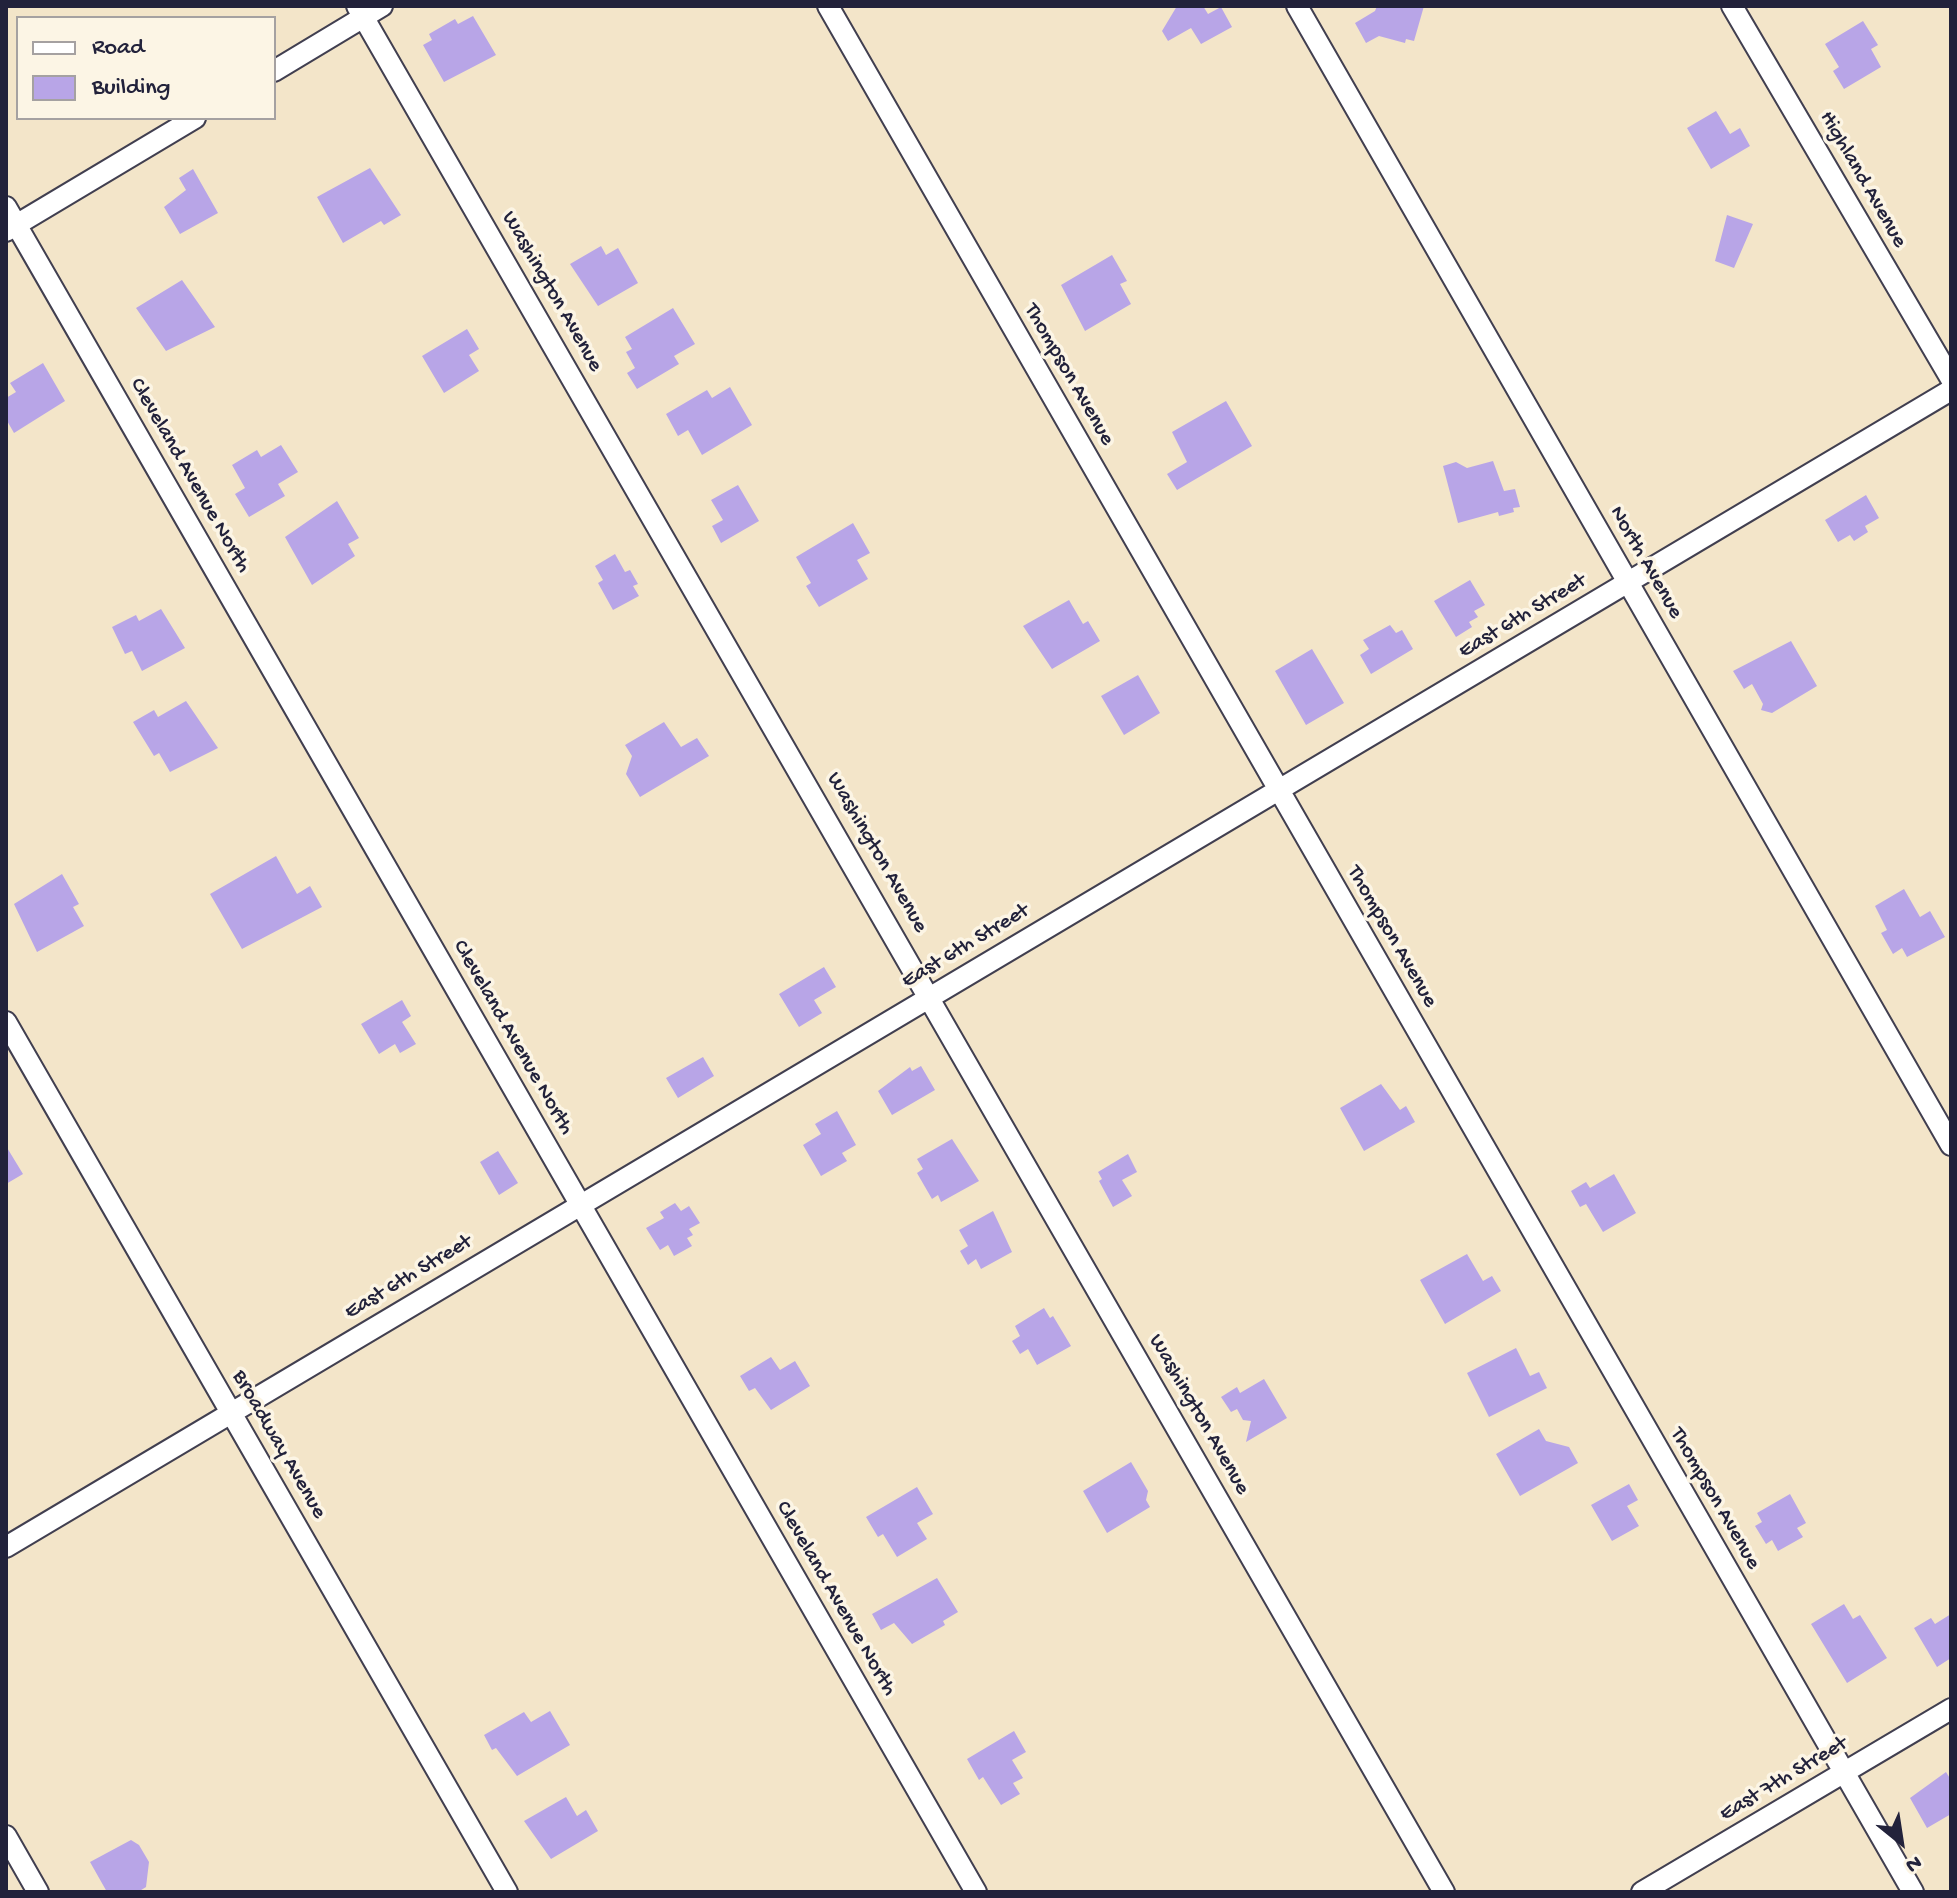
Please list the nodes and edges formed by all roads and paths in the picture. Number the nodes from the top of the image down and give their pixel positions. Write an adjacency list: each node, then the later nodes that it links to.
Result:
1 (382, 6): 5 (street)
2 (828, 6): 12 (street, Thompson Avenue)
3 (1297, 6): 11 (street, North Avenue)
4 (1732, 6): 9 (street, Highland Avenue)
5 (360, 12): 6 (street); 13 (street, Washington Avenue)
6 (276, 70)
7 (191, 120): 8 (street)
8 (9, 221): 16 (street, Cleveland Avenue North)
9 (1951, 379)
10 (1951, 390): 11 (street, East 6th Street)
11 (1628, 581): 12 (street, East 6th Street); 15 (street, North Avenue)
12 (1279, 789): 13 (street, East 6th Street); 20 (street, Thompson Avenue)
13 (931, 996): 16 (street, East 6th Street); 25 (street, Washington Avenue)
14 (6, 1022): 17 (street, Broadway Avenue)
15 (1951, 1145)
16 (580, 1204): 17 (street, East 6th Street); 24 (street, Cleveland Avenue North)
17 (231, 1412): 18 (street, East 6th Street); 23 (street, Broadway Avenue)
18 (6, 1547)
19 (1951, 1709): 20 (street, East 7th Street)
20 (1843, 1772): 26 (street, East 7th Street); 27 (street, Thompson Avenue)
21 (6, 1836): 22 (street)
22 (38, 1892)
23 (507, 1892)
24 (976, 1892)
25 (1444, 1892)
26 (1642, 1892)
27 (1913, 1892)

